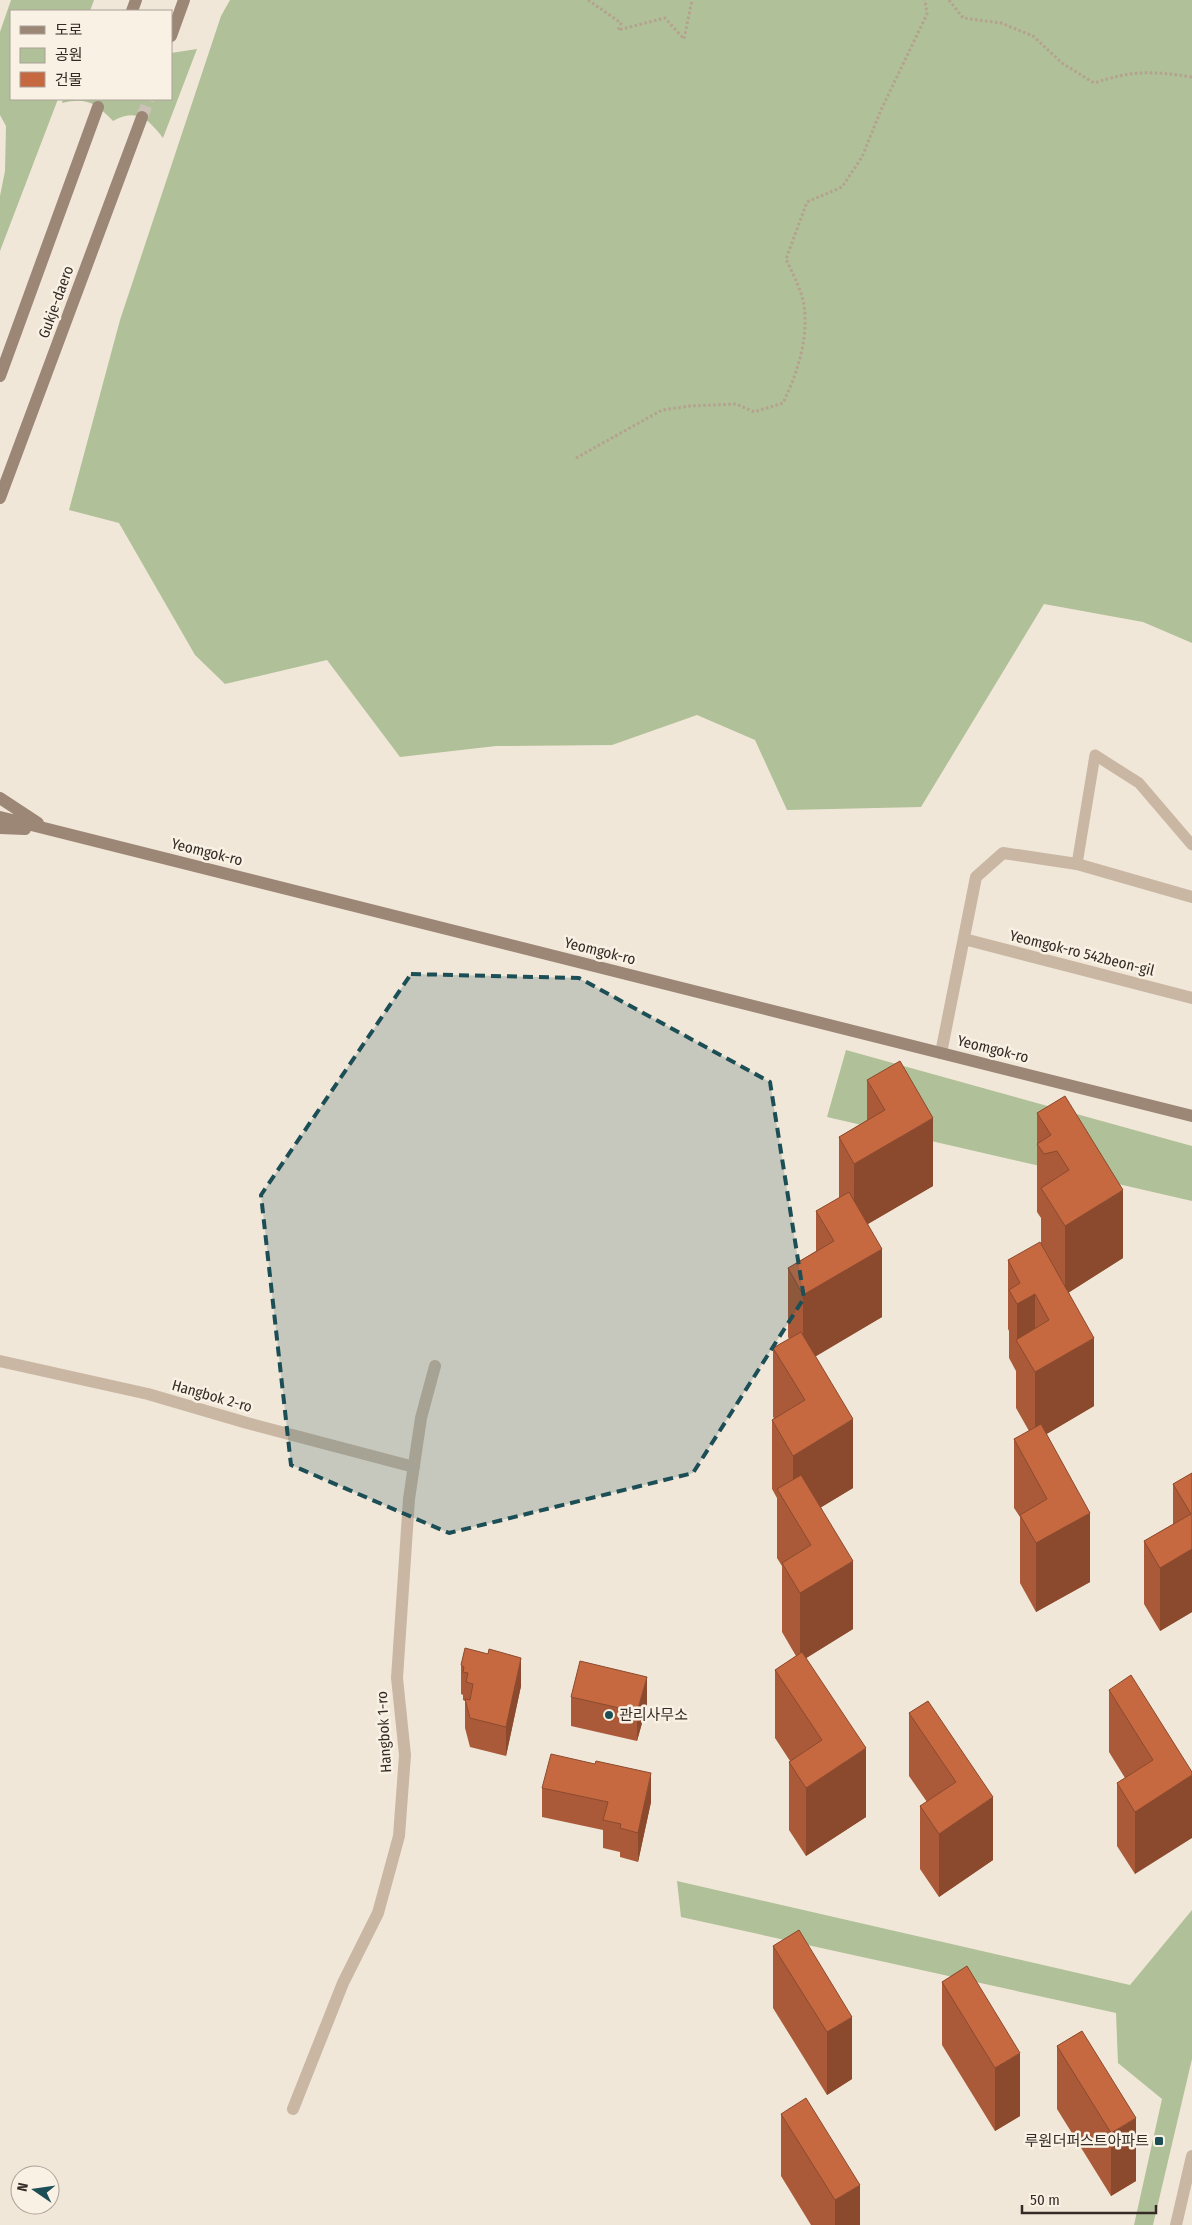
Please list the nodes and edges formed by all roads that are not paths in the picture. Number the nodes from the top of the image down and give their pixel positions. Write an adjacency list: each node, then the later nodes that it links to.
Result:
1 (184, 0): 2 (main road)
2 (172, 33)
3 (98, 107): 5 (main road, Gukje-daero)
4 (142, 117): 6 (main road, Gukje-daero)
5 (0, 376)
6 (0, 498)
7 (0, 798): 10 (main road)
8 (0, 817): 10 (main road, Yeomgok-ro)
9 (0, 828): 10 (main road)
10 (46, 829): 16 (main road, Yeomgok-ro)
11 (1192, 845): 12 (lane)
12 (1077, 864): 13 (street); 14 (street)
13 (1192, 897)
14 (964, 939): 15 (street, Yeomgok-ro 542beon-gil); 16 (street)
15 (1192, 998)
16 (941, 1053): 17 (main road, Yeomgok-ro)
17 (1192, 1116)
18 (0, 1361): 20 (street, Hangbok 2-ro)
19 (435, 1366): 20 (street, Hangbok 1-ro)
20 (414, 1467): 21 (street, Hangbok 1-ro)
21 (293, 2109)
22 (1192, 2156): 23 (street)
23 (1176, 2225)

